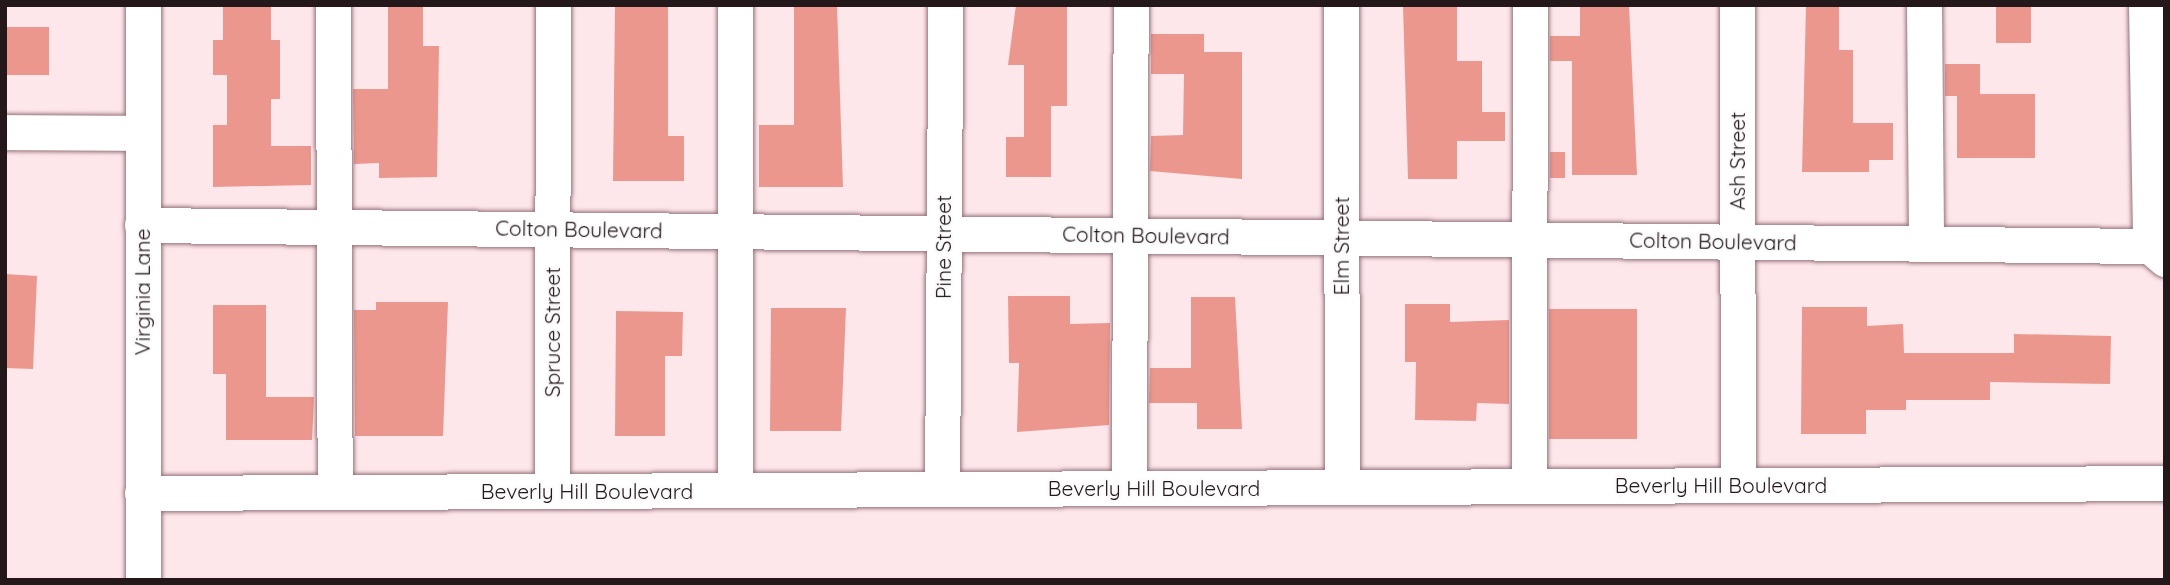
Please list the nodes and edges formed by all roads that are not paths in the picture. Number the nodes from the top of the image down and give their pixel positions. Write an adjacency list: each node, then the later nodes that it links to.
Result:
1 (143, 5): 13 (street, Virginia Lane)
2 (333, 5): 15 (street)
3 (552, 5): 16 (street, Spruce Street)
4 (735, 5): 17 (street)
5 (945, 5): 18 (street, Pine Street)
6 (1130, 5): 19 (street)
7 (1341, 5): 20 (street, Elm Street)
8 (1530, 5): 21 (street)
9 (1737, 5): 22 (street, Ash Street)
10 (1924, 5): 23 (street)
11 (2146, 5): 24 (street)
12 (5, 132): 13 (street)
13 (143, 133): 14 (street, Virginia Lane)
14 (142, 225): 15 (street, Colton Boulevard); 34 (street, Virginia Lane)
15 (331, 226): 16 (street, Colton Boulevard); 33 (street)
16 (552, 229): 17 (street, Colton Boulevard); 32 (street, Spruce Street)
17 (735, 231): 18 (street, Colton Boulevard); 31 (street)
18 (944, 233): 19 (street, Colton Boulevard); 30 (street, Pine Street)
19 (1130, 235): 20 (street, Colton Boulevard); 29 (street)
20 (1340, 237): 21 (street, Colton Boulevard); 28 (street, Elm Street)
21 (1531, 239): 22 (street, Colton Boulevard); 27 (street)
22 (1738, 242): 23 (street, Colton Boulevard); 26 (street, Ash Street)
23 (1926, 244): 24 (street, Colton Boulevard)
24 (2157, 252)
25 (2165, 482): 26 (street, Beverly Hill Boulevard)
26 (1738, 485): 27 (street, Beverly Hill Boulevard)
27 (1529, 486): 28 (street, Beverly Hill Boulevard)
28 (1342, 487): 29 (street, Beverly Hill Boulevard)
29 (1129, 488): 30 (street, Beverly Hill Boulevard)
30 (942, 489): 31 (street, Beverly Hill Boulevard)
31 (735, 490): 32 (street, Beverly Hill Boulevard)
32 (552, 491): 33 (street, Beverly Hill Boulevard)
33 (335, 492): 34 (street, Beverly Hill Boulevard)
34 (142, 493): 35 (street, Virginia Lane)
35 (143, 580)

